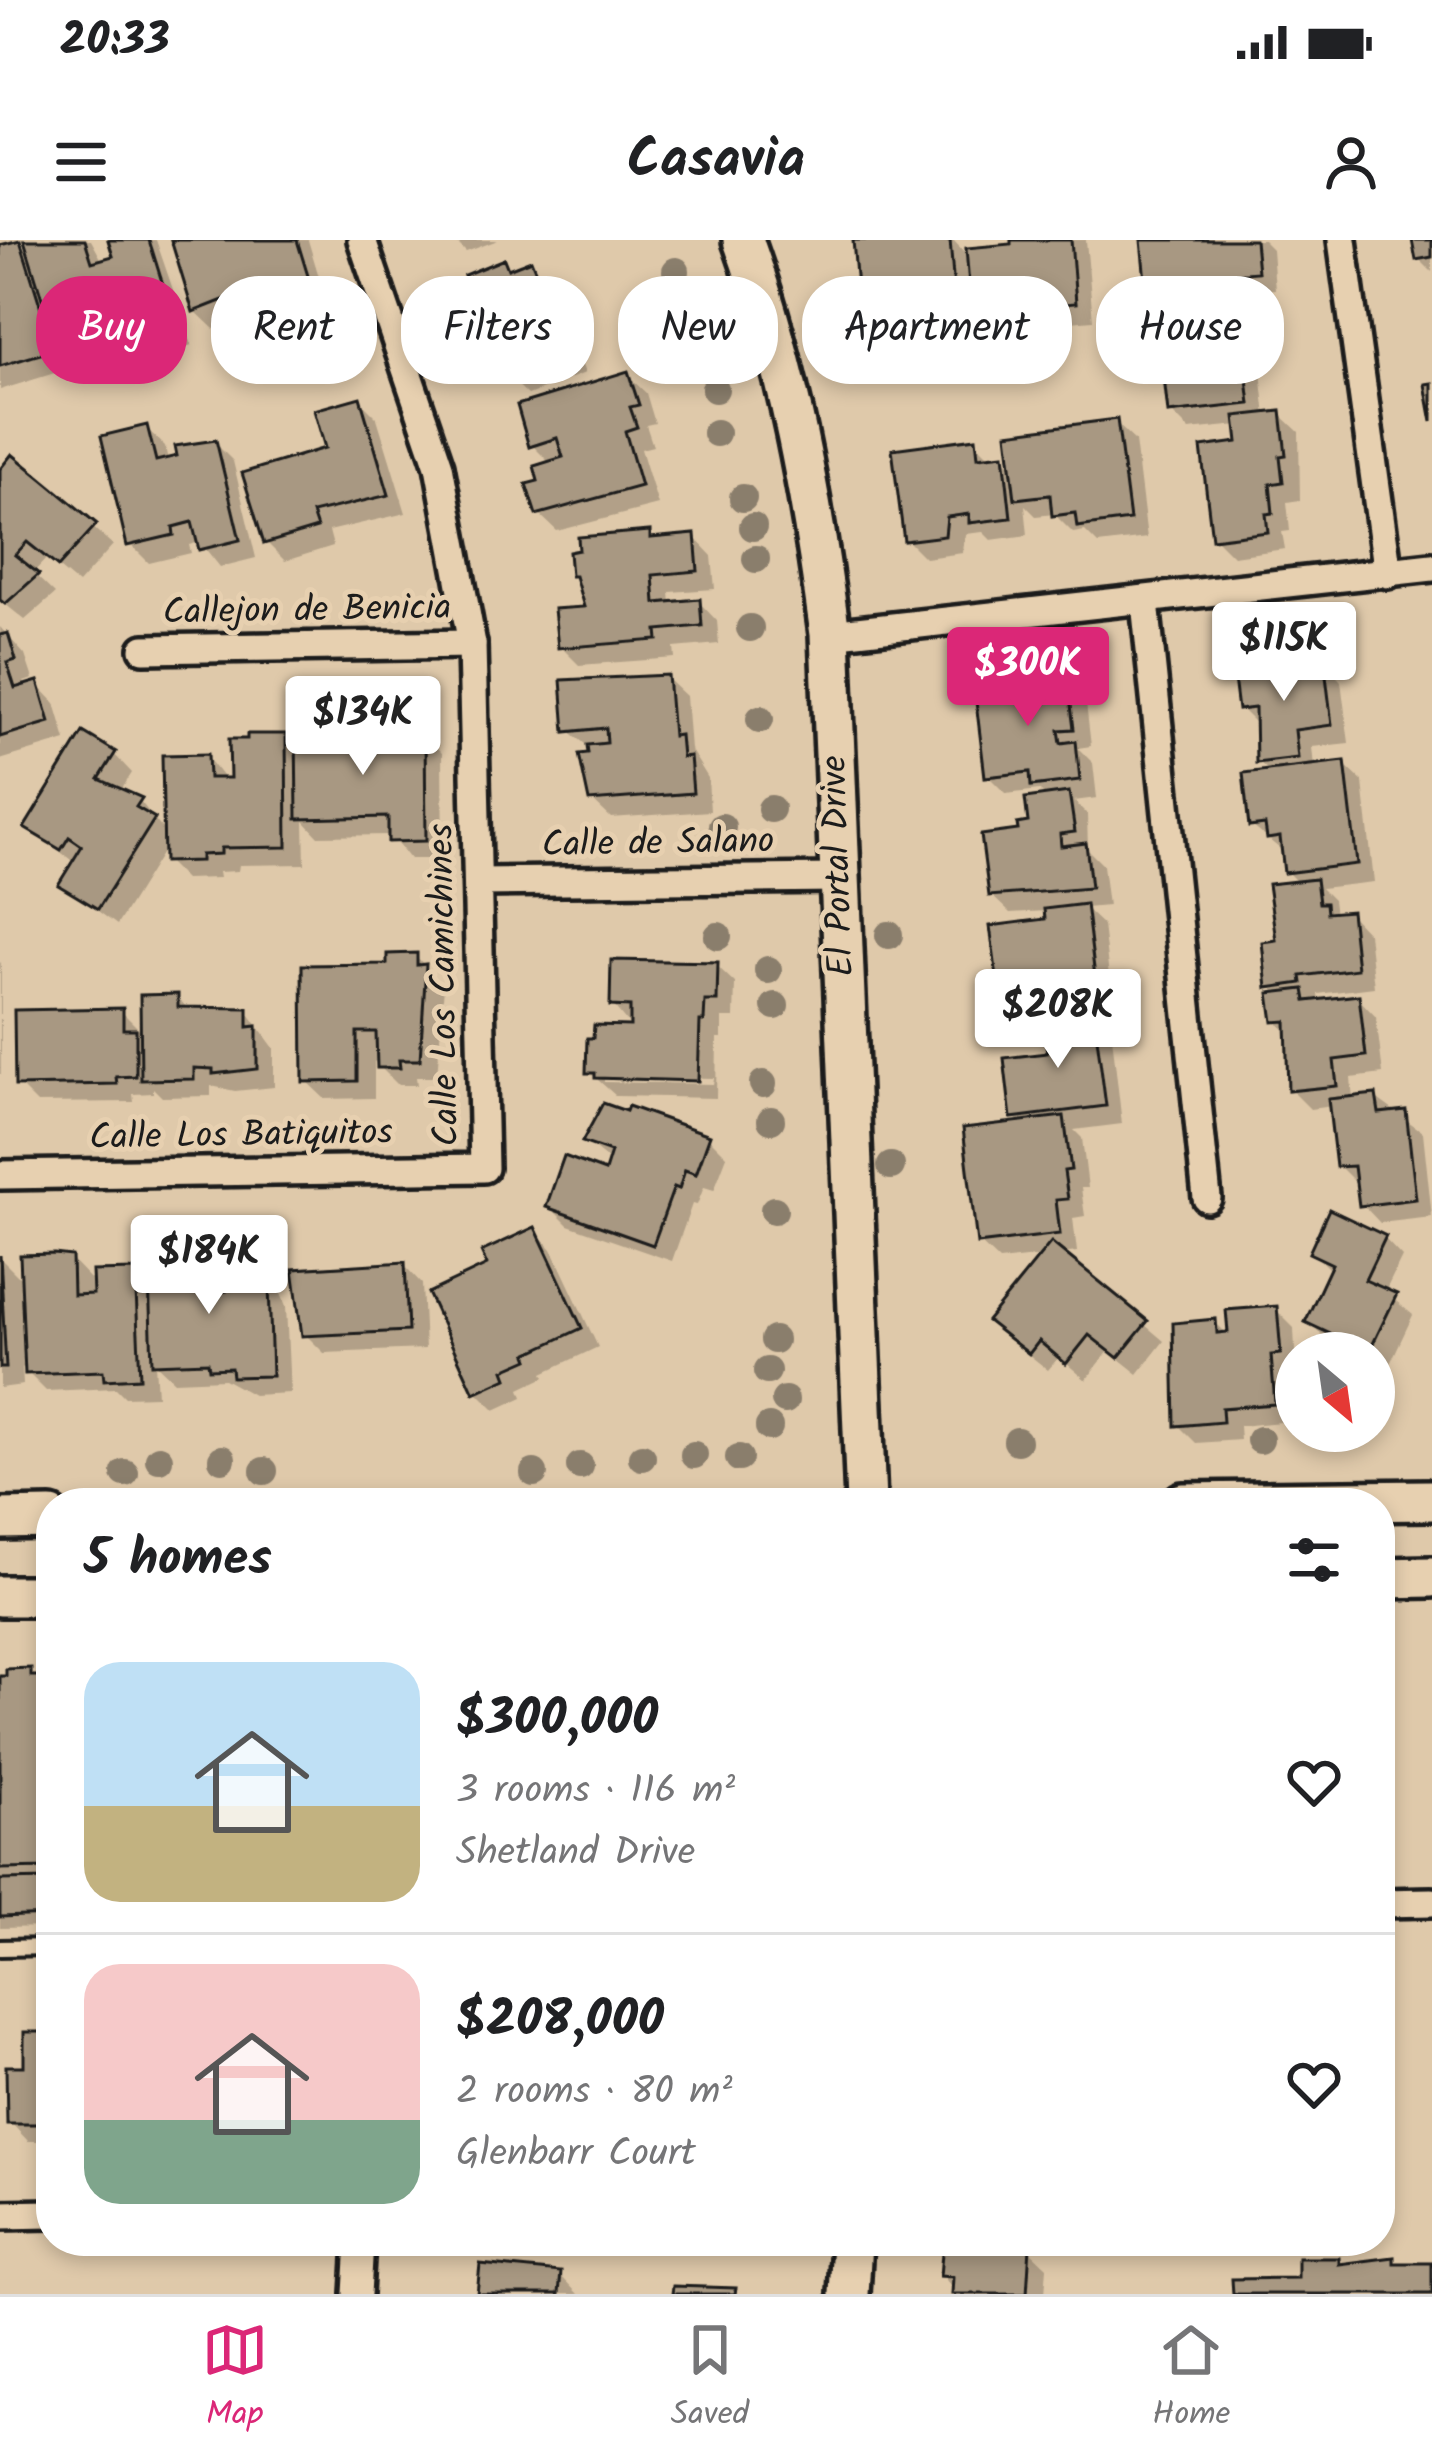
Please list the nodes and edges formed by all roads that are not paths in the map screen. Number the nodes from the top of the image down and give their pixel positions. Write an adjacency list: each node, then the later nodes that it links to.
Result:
1 (362, 240): 8 (street, Calle Los Camichines)
2 (742, 240): 7 (street, El Portal Drive)
3 (1342, 240): 5 (street)
4 (1432, 567): 5 (street)
5 (1388, 574): 6 (street)
6 (1145, 602): 7 (street); 14 (street)
7 (830, 634): 10 (street, El Portal Drive)
8 (472, 644): 9 (street, Callejon de Benicia); 11 (street, Calle Los Camichines)
9 (144, 649)
10 (837, 878): 11 (street, Calle de Salano); 15 (street, El Portal Drive)
11 (480, 883): 12 (street, Calle Los Camichines)
12 (484, 1168): 13 (street, Calle Los Batiquitos)
13 (0, 1175)
14 (1207, 1198)
15 (865, 1488)
16 (1395, 1500): 17 (street)
17 (1432, 1500)
18 (36, 1518): 19 (street)
19 (0, 1519)
20 (1432, 1577): 21 (street)
21 (1395, 1578)
22 (0, 1596): 23 (street)
23 (36, 1596)
24 (1432, 1902): 25 (street)
25 (1395, 1903)
26 (36, 1947): 27 (lane)
27 (0, 1948)
28 (36, 2214): 29 (street)
29 (0, 2215)
30 (359, 2256): 32 (street)
31 (851, 2256): 33 (street)
32 (357, 2294)
33 (849, 2294)

